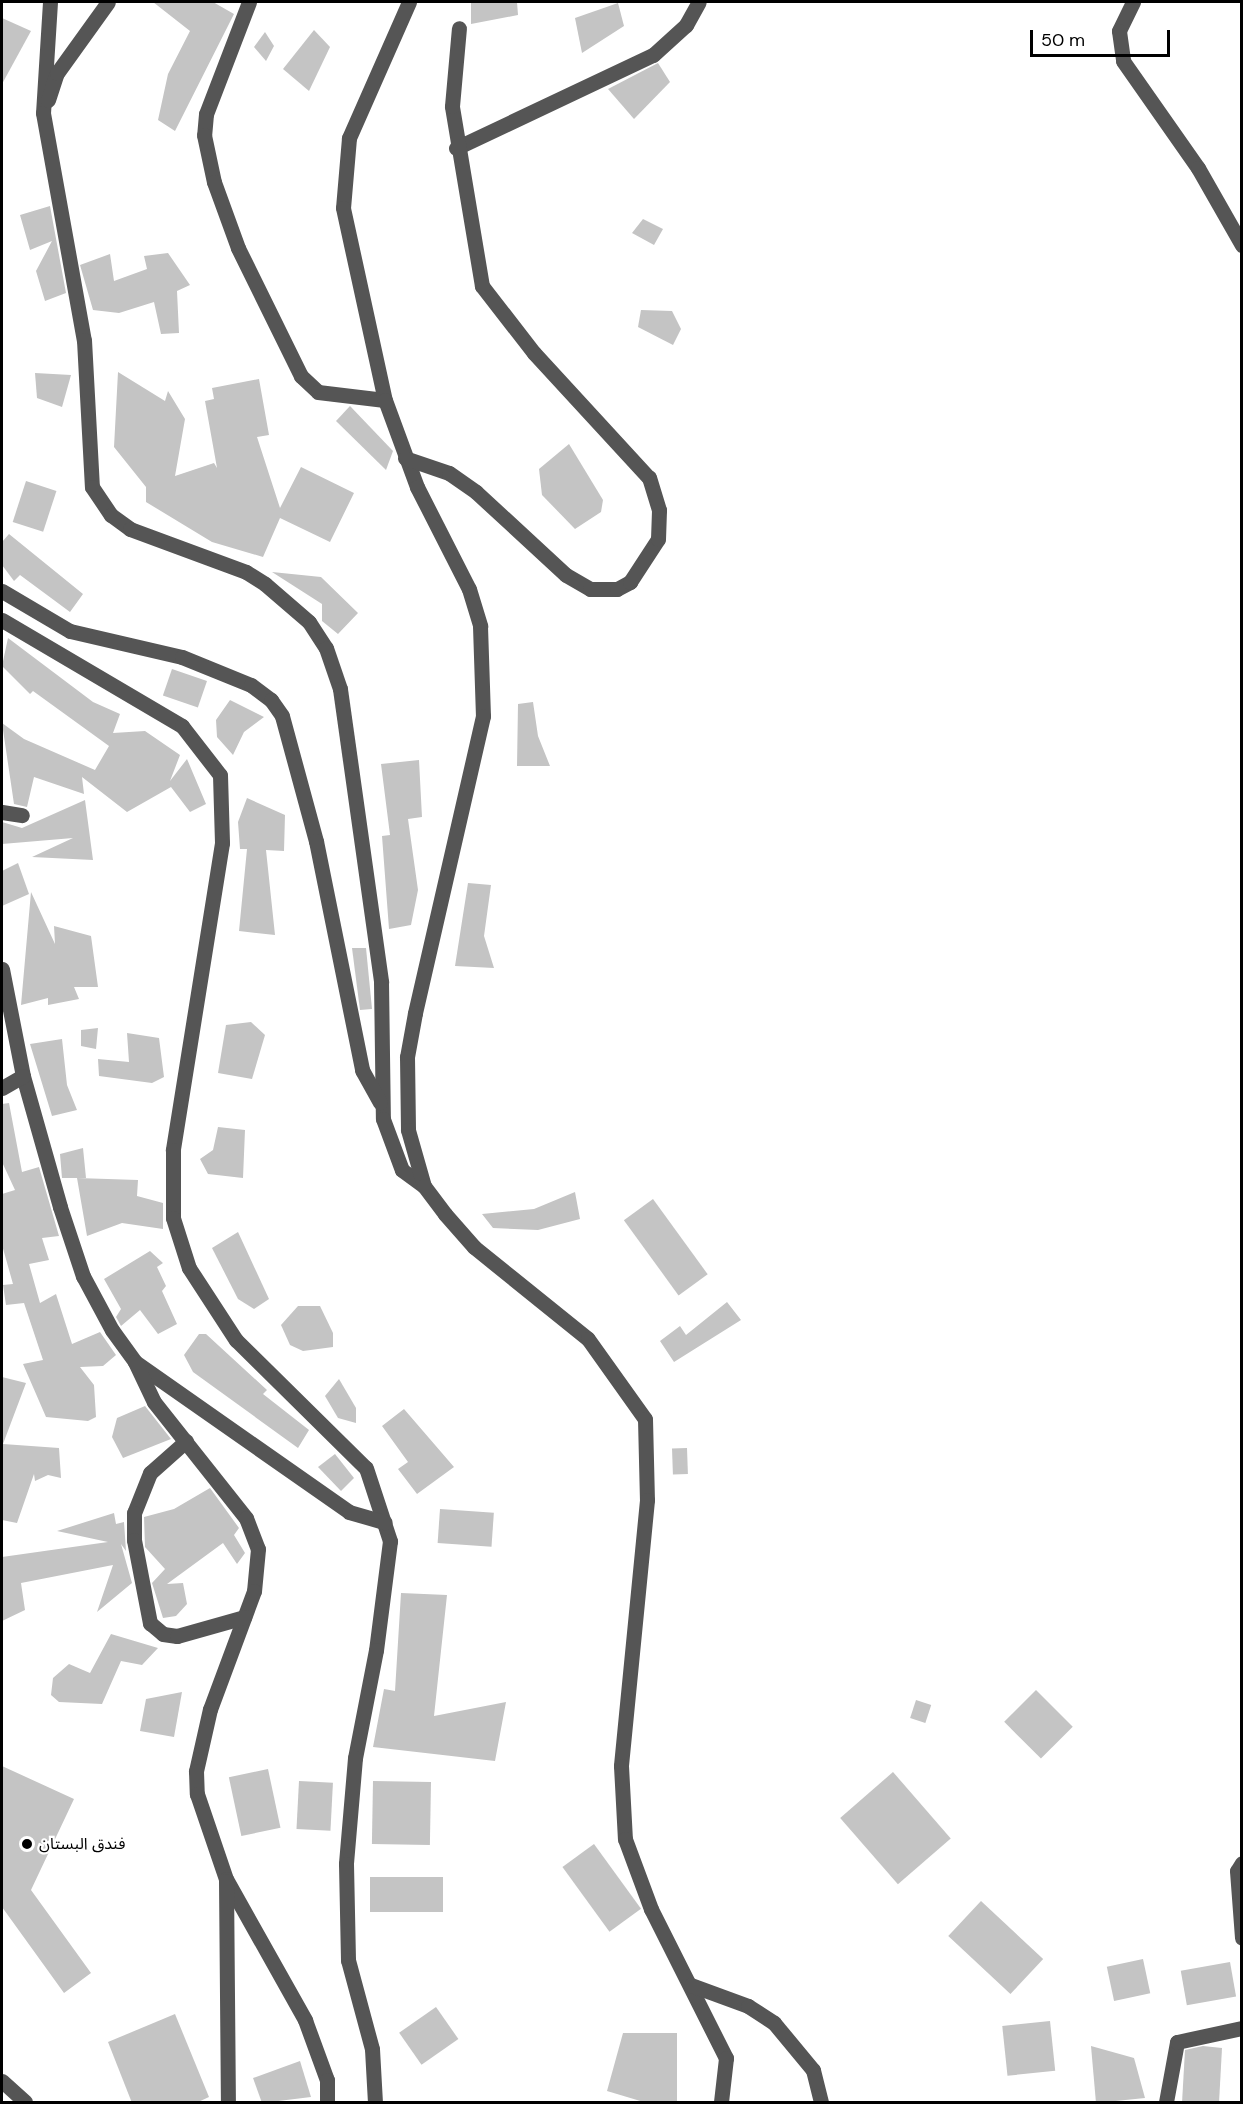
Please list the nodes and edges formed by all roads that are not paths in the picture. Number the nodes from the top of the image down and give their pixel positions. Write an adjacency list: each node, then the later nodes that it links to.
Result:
1 (50, 2): 8 (street)
2 (108, 2): 8 (street)
3 (249, 2): 11 (street)
4 (410, 2): 11 (street)
5 (699, 2): 9 (street)
6 (1133, 2): 10 (street)
7 (459, 28): 9 (street)
8 (43, 113): 18 (street)
9 (456, 148): 12 (street)
10 (1242, 245)
11 (385, 400): 12 (street)
12 (405, 458): 19 (street)
13 (2, 591): 22 (street)
14 (2, 620): 26 (street)
15 (2, 812): 16 (street)
16 (22, 815)
17 (2, 969): 20 (street)
18 (381, 1046): 19 (street); 22 (street)
19 (408, 1049): 23 (street)
20 (23, 1076): 21 (street); 24 (street)
21 (2, 1088)
22 (380, 1102): 23 (street)
23 (424, 1186): 31 (street)
24 (135, 1362): 25 (street); 26 (street)
25 (186, 1442): 27 (street); 27 (street)
26 (384, 1522): 39 (street)
27 (244, 1617): 29 (street)
28 (1242, 1863): 30 (street)
29 (226, 1879): 37 (street); 38 (street)
30 (1242, 1938)
31 (691, 1985): 40 (street); 41 (street)
32 (1242, 2028): 42 (street)
33 (2, 2081): 36 (street)
34 (2, 2090): 35 (street)
35 (10, 2103)
36 (25, 2103)
37 (228, 2103)
38 (327, 2103)
39 (375, 2103)
40 (721, 2103)
41 (821, 2103)
42 (1166, 2103)

